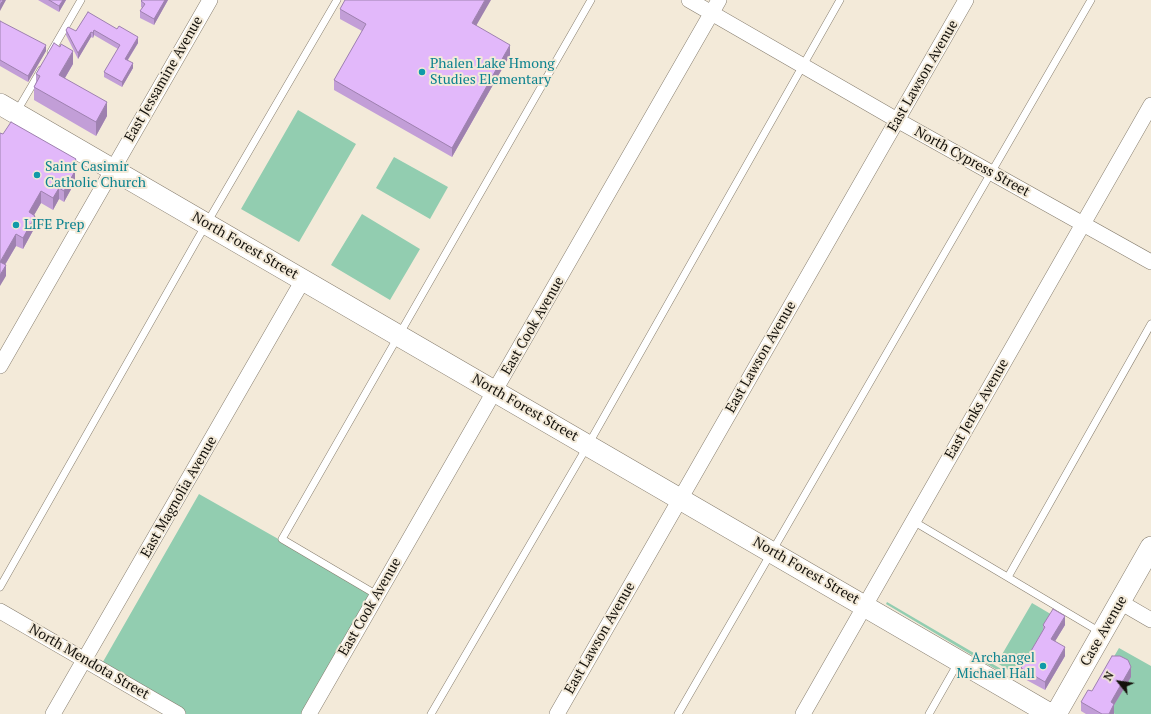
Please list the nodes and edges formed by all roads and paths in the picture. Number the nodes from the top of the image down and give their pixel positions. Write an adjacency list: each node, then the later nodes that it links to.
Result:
1 (81, 0): 13 (lane)
2 (210, 0): 15 (street, East Jessamine Avenue)
3 (337, 0): 17 (lane)
4 (591, 0): 22 (lane)
5 (689, 0): 10 (street, North Cypress Street)
6 (719, 0): 10 (street, East Cook Avenue)
7 (840, 0): 11 (lane)
8 (966, 0): 14 (street, East Lawson Avenue)
9 (1091, 0): 16 (lane)
10 (712, 13): 11 (street, North Cypress Street); 24 (street, East Cook Avenue)
11 (802, 66): 14 (street, North Cypress Street); 25 (lane)
12 (1151, 105): 18 (street, East Jenks Avenue)
13 (8, 109): 15 (street, North Forest Street)
14 (897, 120): 16 (street, North Cypress Street); 26 (street, East Lawson Avenue)
15 (112, 169): 17 (street, North Forest Street); 23 (street, East Jessamine Avenue)
16 (990, 172): 18 (street, North Cypress Street); 29 (lane)
17 (206, 224): 20 (street, North Forest Street); 31 (lane)
18 (1083, 224): 19 (street, North Cypress Street); 27 (street, East Jenks Avenue)
19 (1151, 262)
20 (303, 280): 22 (street, North Forest Street); 38 (street, East Magnolia Avenue)
21 (1151, 324): 30 (lane)
22 (399, 336): 24 (street, North Forest Street); 32 (lane)
23 (1, 364)
24 (496, 391): 25 (street, North Forest Street); 32 (street, East Cook Avenue)
25 (588, 445): 26 (street, North Forest Street); 43 (lane)
26 (680, 498): 29 (street, North Forest Street); 44 (street, East Lawson Avenue)
27 (913, 521): 30 (lane); 34 (street, East Jenks Avenue)
28 (1151, 547): 33 (street, Case Avenue)
29 (771, 551): 34 (street, North Forest Street); 45 (lane)
30 (1008, 577): 37 (lane)
31 (0, 587)
32 (377, 595): 42 (street, East Cook Avenue)
33 (1120, 602): 36 (street); 37 (street, Case Avenue)
34 (865, 605): 39 (street, North Forest Street); 46 (street, East Jenks Avenue)
35 (0, 611): 38 (street, North Mendota Street)
36 (1151, 620)
37 (1102, 633): 49 (street, Case Avenue)
38 (84, 660): 40 (street, East Magnolia Avenue); 41 (street, North Mendota Street)
39 (959, 661): 47 (lane); 48 (street, North Forest Street)
40 (53, 714)
41 (178, 714)
42 (309, 714)
43 (431, 714)
44 (557, 714)
45 (678, 714)
46 (803, 714)
47 (929, 714)
48 (1050, 714)
49 (1056, 714)

